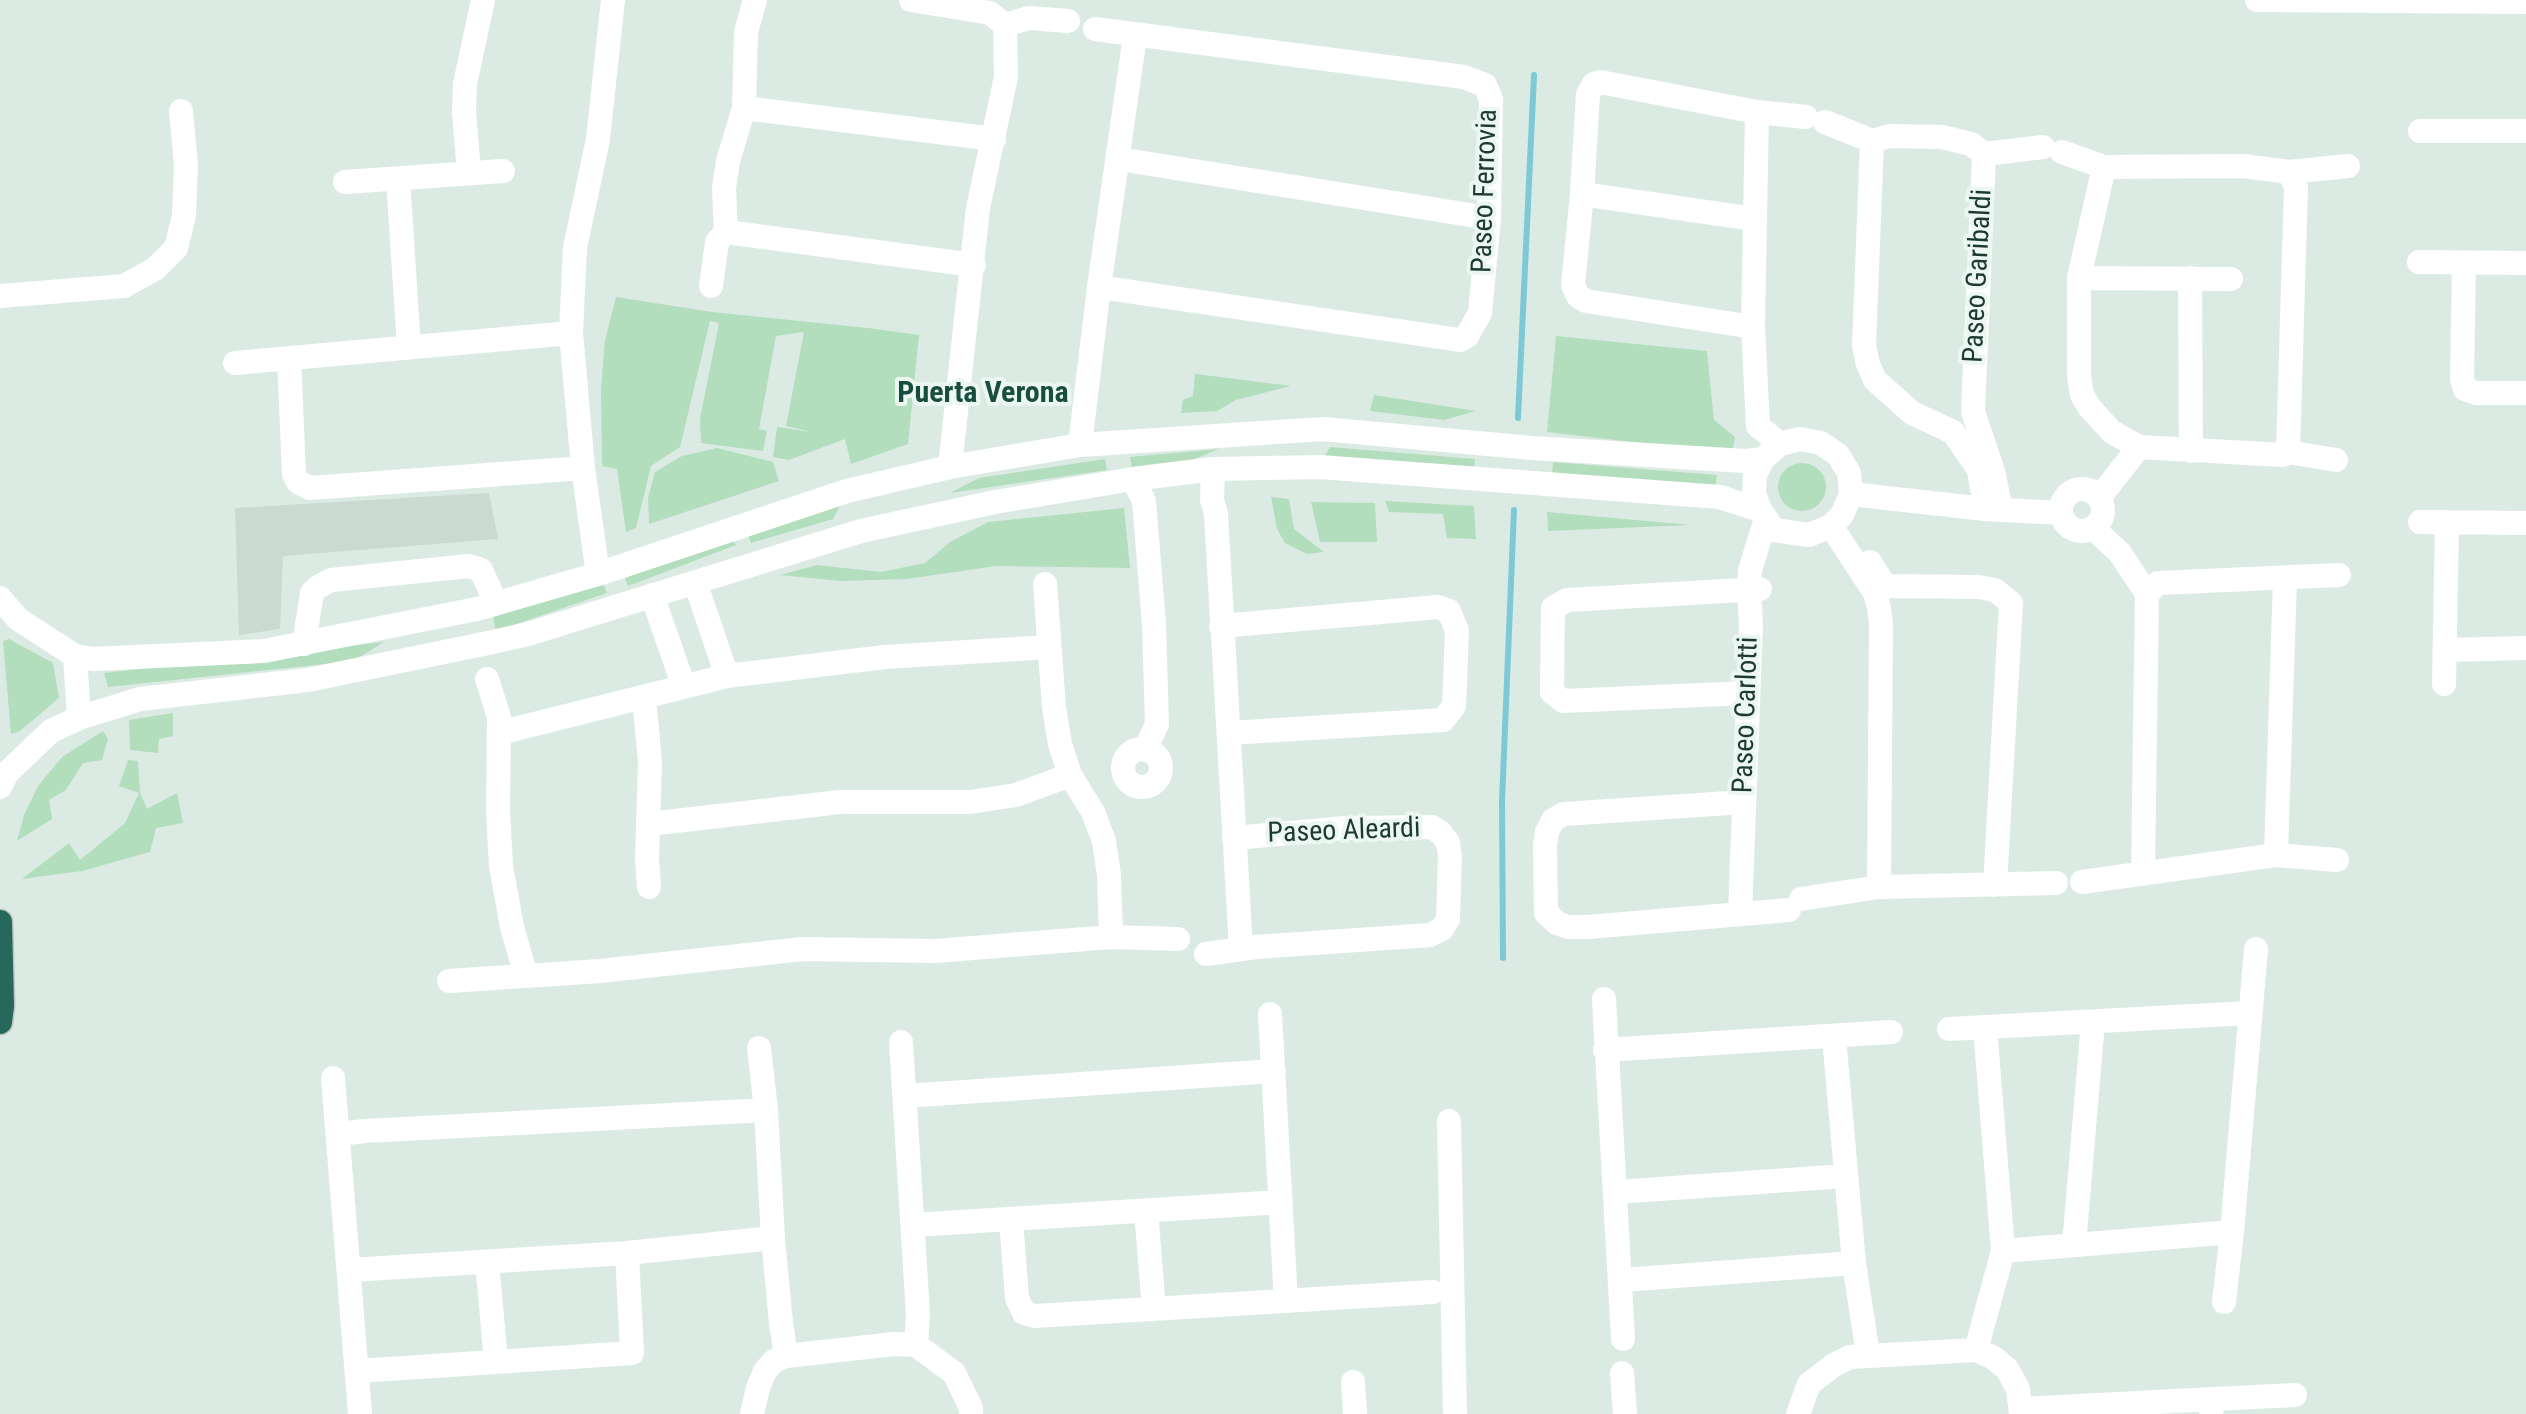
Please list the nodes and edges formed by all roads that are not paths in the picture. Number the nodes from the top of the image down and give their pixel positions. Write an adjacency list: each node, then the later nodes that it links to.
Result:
1 (483, 0): 23 (street)
2 (613, 0): 42 (street)
3 (755, 0): 11 (street)
4 (911, 0): 8 (street)
5 (2257, 0): 6 (street)
6 (2526, 2)
7 (1068, 21): 8 (street)
8 (1005, 25): 16 (street)
9 (1095, 29): 10 (street)
10 (1135, 36): 19 (street); 28 (street, Paseo Ferrovia)
11 (744, 108): 16 (street); 30 (street)
12 (181, 111): 40 (street)
13 (1757, 112): 17 (street, Paseo Garibaldi); 27 (street, Paseo Garibaldi); 29 (street)
14 (2420, 131): 15 (street)
15 (2526, 131)
16 (994, 139): 34 (street)
17 (1872, 141): 18 (street, Paseo Garibaldi); 49 (street)
18 (1984, 154): 21 (street); 47 (street, Paseo Garibaldi)
19 (1119, 159): 28 (street); 39 (street)
20 (2348, 166): 24 (street)
21 (2104, 167): 24 (street); 35 (street)
22 (503, 171): 23 (street)
23 (469, 172): 25 (street)
24 (2289, 172): 54 (street)
25 (398, 179): 26 (street); 43 (street)
26 (345, 182)
27 (1582, 194): 29 (street); 41 (street)
28 (1489, 218): 39 (street, Paseo Ferrovia)
29 (1754, 219): 41 (street)
30 (726, 232): 34 (street); 38 (street)
31 (2419, 262): 32 (street)
32 (2464, 263): 33 (street); 46 (street)
33 (2526, 263)
34 (974, 265): 56 (street)
35 (2079, 278): 36 (street); 50 (street)
36 (2190, 278): 37 (street); 52 (street)
37 (2231, 279)
38 (711, 286)
39 (1099, 287): 51 (street)
40 (0, 296)
41 (1753, 327): 53 (street)
42 (571, 333): 43 (street); 58 (street)
43 (409, 347): 44 (street)
44 (289, 358): 45 (street); 58 (street)
45 (235, 363)
46 (2526, 393)
47 (1973, 412): 49 (street); 63 (street, Paseo Garibaldi)
48 (1323, 429): 51 (street); 53 (street); 57 (street)
49 (1953, 432): 63 (street)
50 (2132, 444): 52 (street); 62 (street)
51 (1080, 445): 56 (street)
52 (2191, 451): 54 (street)
53 (1772, 452): 64 (street); 66 (street)
54 (2288, 452): 55 (street)
55 (2336, 460)
56 (950, 467): 61 (street)
57 (1320, 467): 59 (street); 66 (street)
58 (583, 468): 72 (street)
59 (1221, 469): 60 (street); 83 (street, Paseo Aleardi)
60 (1133, 479): 71 (street); 99 (street)
61 (847, 491): 71 (street); 72 (street)
62 (2094, 494): 65 (street); 70 (street)
63 (1993, 510): 64 (street); 65 (street)
64 (1841, 511): 66 (street); 78 (street)
65 (2061, 513): 70 (street)
66 (1767, 520): 77 (street)
67 (2420, 522): 68 (street)
68 (2447, 522): 69 (street); 88 (street)
69 (2526, 523)
70 (2093, 528): 79 (street)
71 (861, 531): 75 (street)
72 (598, 574): 82 (street)
73 (2339, 575): 74 (street)
74 (2285, 578): 79 (street); 105 (street)
75 (695, 582): 80 (street); 90 (street)
76 (1045, 584): 86 (street)
77 (1754, 589): 94 (street, Paseo Carlotti); 94 (street)
78 (1880, 589): 110 (street); 112 (street)
79 (2147, 594): 107 (street)
80 (652, 595): 84 (street); 93 (street)
81 (0, 598): 89 (street)
82 (486, 606): 84 (street); 85 (street); 85 (street)
83 (1228, 625): 98 (street, Paseo Aleardi); 98 (street)
84 (488, 643): 96 (street)
85 (304, 644): 89 (street)
86 (1049, 647): 90 (street); 100 (street)
87 (2526, 648): 88 (street)
88 (2445, 650): 92 (street)
89 (75, 656): 96 (street)
90 (727, 676): 93 (street)
91 (487, 679): 97 (street)
92 (2444, 684)
93 (684, 687): 95 (street)
94 (1748, 693): 102 (street, Paseo Carlotti)
95 (644, 698): 97 (street); 103 (street)
96 (79, 718): 101 (street)
97 (499, 733): 120 (street)
98 (1236, 733): 104 (street, Paseo Aleardi)
99 (1145, 750)
100 (1070, 775): 103 (street); 115 (street)
101 (0, 787)
102 (1744, 802): 113 (street, Paseo Carlotti); 113 (street)
103 (649, 824): 111 (street)
104 (1240, 837): 117 (street, Paseo Aleardi); 117 (street, Paseo Aleardi)
105 (2276, 855): 106 (street); 107 (street)
106 (2337, 860)
107 (2143, 873): 108 (street)
108 (2082, 882)
109 (2056, 883): 110 (street)
110 (1995, 885): 112 (street)
111 (649, 887)
112 (1879, 887): 113 (street)
113 (1740, 914)
114 (0, 922): 125 (highway)
115 (1111, 937): 116 (street); 120 (street)
116 (1178, 939)
117 (1249, 948): 119 (street, Paseo Aleardi)
118 (2256, 949): 123 (street)
119 (1206, 954)
120 (526, 976): 121 (street)
121 (449, 981)
122 (1604, 999): 133 (street)
123 (2250, 1013): 126 (street); 146 (street)
124 (1270, 1014): 134 (street)
125 (0, 1022)
126 (2093, 1022): 127 (street); 148 (street)
127 (1985, 1027): 128 (street); 149 (street)
128 (1949, 1029)
129 (1891, 1032): 130 (street)
130 (1834, 1037): 133 (street); 140 (street)
131 (901, 1042): 136 (street)
132 (759, 1048): 137 (street)
133 (1605, 1050): 141 (street)
134 (1274, 1071): 136 (street); 142 (street)
135 (333, 1078): 139 (street)
136 (905, 1096): 145 (street)
137 (766, 1110): 139 (street); 147 (street)
138 (1449, 1121): 175 (street)
139 (339, 1134): 153 (street)
140 (1845, 1176): 141 (street); 152 (street)
141 (1616, 1192): 154 (street)
142 (1281, 1202): 143 (street); 156 (street)
143 (1146, 1211): 144 (street); 158 (street)
144 (1011, 1220): 145 (street); 158 (street)
145 (913, 1225): 160 (street)
146 (2232, 1232): 148 (street); 157 (street)
147 (773, 1238): 150 (street); 163 (street)
148 (2074, 1245): 149 (street)
149 (2003, 1251): 161 (street)
150 (627, 1253): 151 (street); 164 (street)
151 (487, 1262): 153 (street); 164 (street)
152 (1854, 1263): 154 (street); 162 (street)
153 (350, 1270): 165 (street)
154 (1622, 1280): 159 (street)
155 (1433, 1292): 156 (street)
156 (1286, 1301): 158 (street)
157 (2224, 1302)
158 (1154, 1309)
159 (1623, 1339)
160 (916, 1345): 163 (street); 173 (street)
161 (1976, 1350): 162 (street); 170 (street)
162 (1868, 1355): 177 (street)
163 (786, 1356): 172 (street)
164 (496, 1361): 165 (street)
165 (358, 1371): 171 (street)
166 (1622, 1373): 176 (street)
167 (1353, 1382): 174 (street)
168 (2295, 1395): 169 (street)
169 (2212, 1406): 170 (street)
170 (2021, 1411)
171 (360, 1414)
172 (752, 1414)
173 (971, 1414)
174 (1355, 1414)
175 (1455, 1414)
176 (1625, 1414)
177 (1798, 1414)

